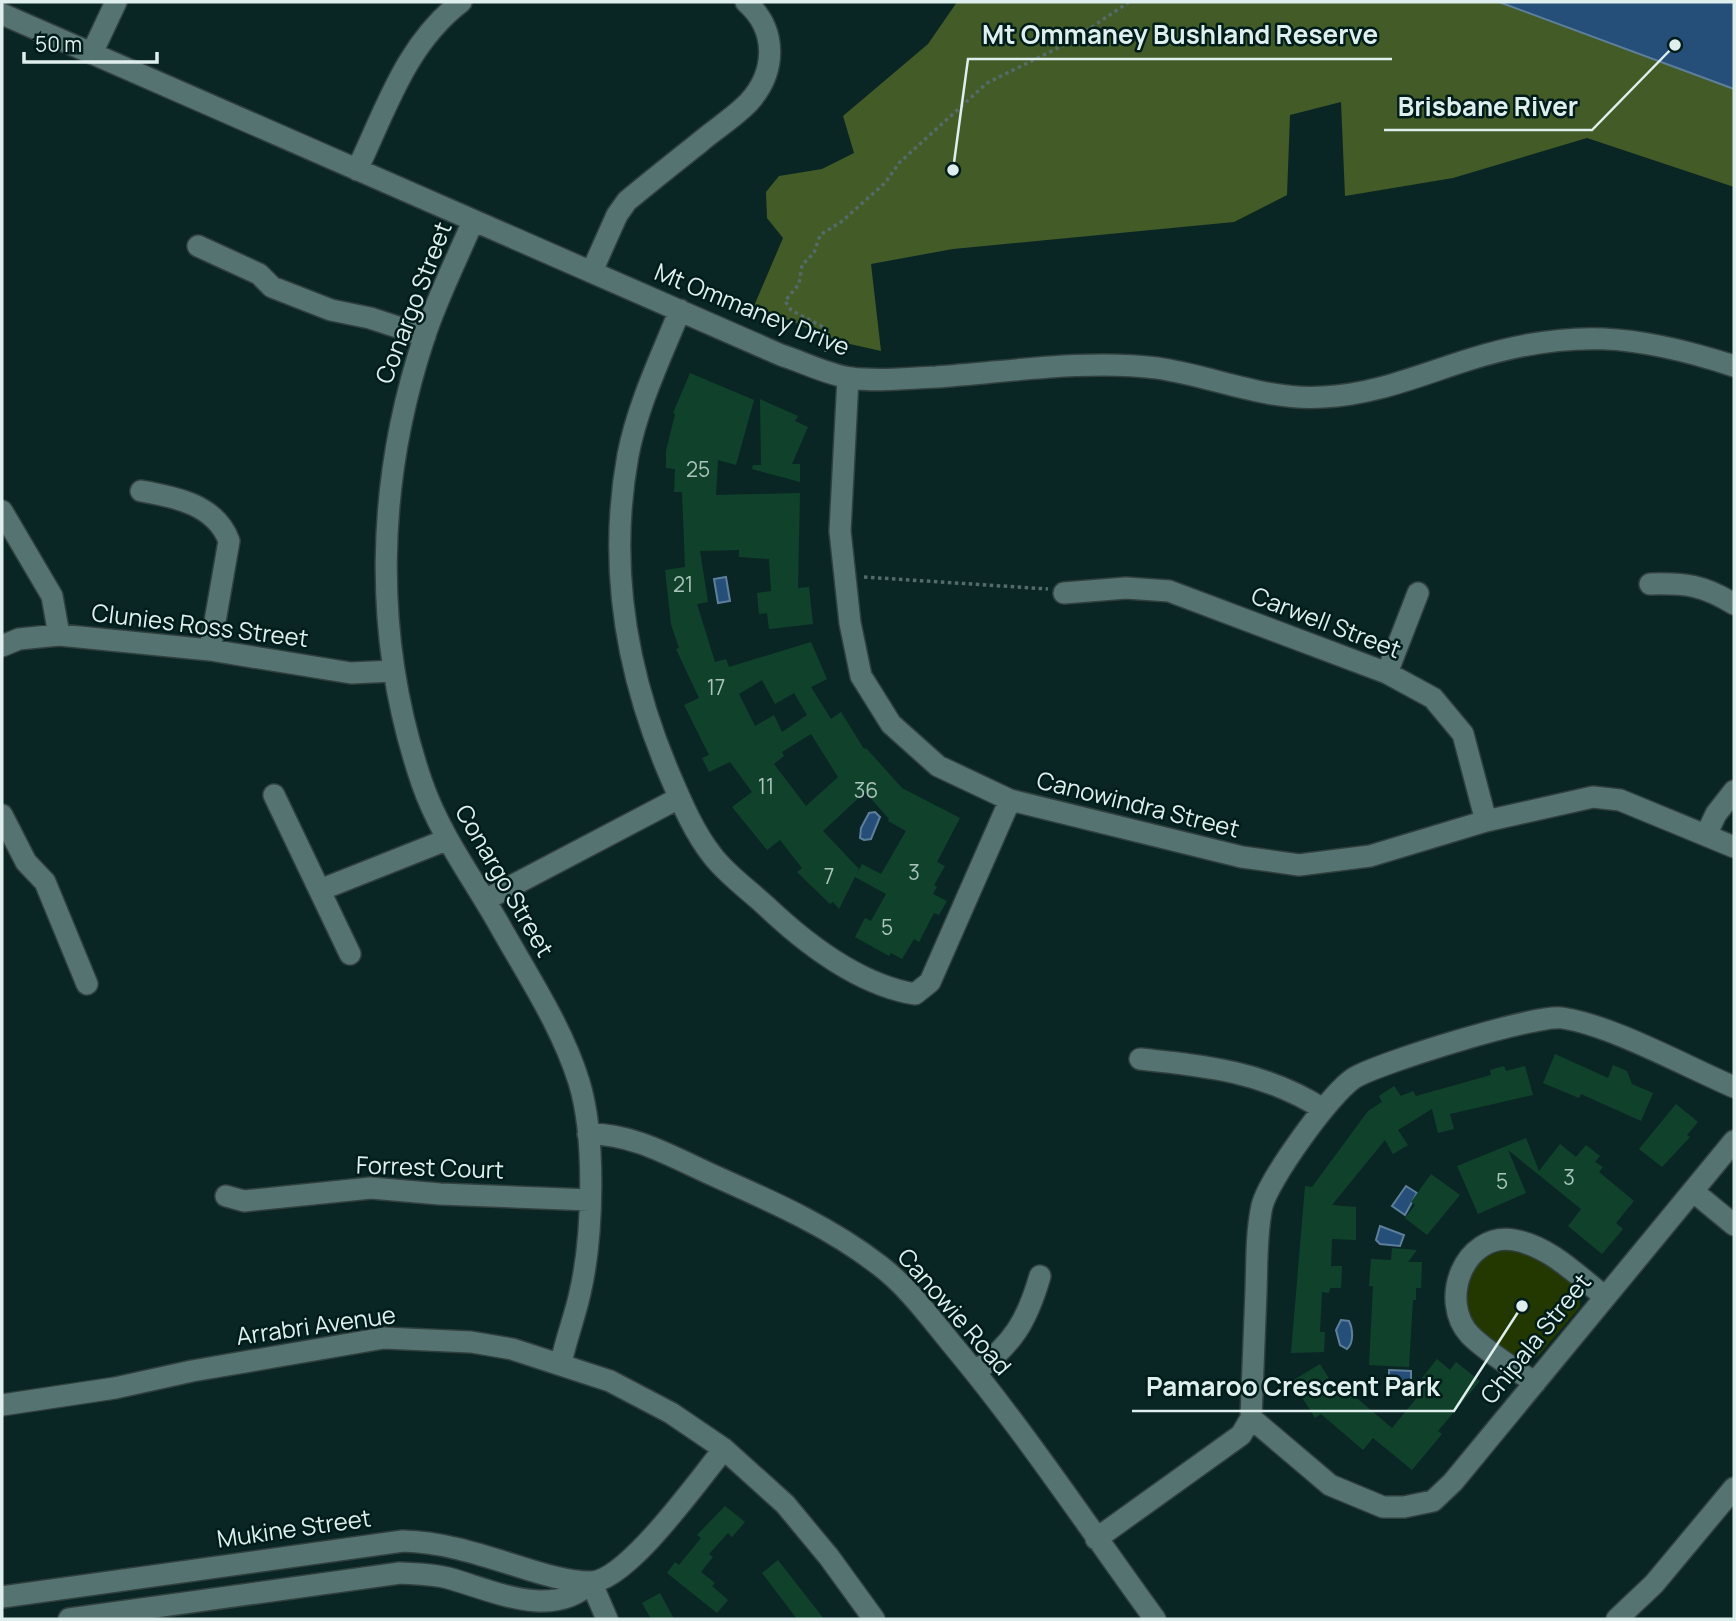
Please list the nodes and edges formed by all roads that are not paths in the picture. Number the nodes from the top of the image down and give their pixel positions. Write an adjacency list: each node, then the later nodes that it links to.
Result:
1 (116, 2): 5 (street)
2 (461, 2): 6 (street)
3 (746, 2): 9 (street)
4 (2, 14): 5 (street, Mt Ommaney Drive)
5 (92, 53): 6 (street, Mt Ommaney Drive)
6 (357, 170): 7 (street, Mt Ommaney Drive)
7 (473, 221): 9 (street, Mt Ommaney Drive); 11 (street, Conargo Street)
8 (198, 246): 11 (street)
9 (592, 271): 10 (street, Mt Ommaney Drive)
10 (680, 310): 13 (street, Mt Ommaney Drive); 27 (street)
11 (425, 336): 23 (street, Conargo Street)
12 (1734, 366): 13 (street, Mt Ommaney Drive)
13 (848, 378): 28 (street, Canowindra Street)
14 (141, 491): 22 (street)
15 (2, 511): 20 (street)
16 (1650, 584): 19 (street)
17 (1064, 593): 24 (street, Carwell Street)
18 (1418, 593): 24 (street)
19 (1734, 604)
20 (58, 635): 21 (street, Clunies Ross Street); 22 (street, Clunies Ross Street)
21 (2, 646)
22 (210, 650): 23 (street, Clunies Ross Street)
23 (393, 671): 32 (street, Conargo Street)
24 (1387, 673): 30 (street, Carwell Street)
25 (1734, 791): 31 (street)
26 (274, 795): 34 (street)
27 (679, 798): 28 (street); 35 (street)
28 (1010, 800): 30 (street, Canowindra Street)
29 (2, 815): 37 (street)
30 (1486, 821): 31 (street, Canowindra Street)
31 (1706, 835): 33 (street, Canowindra Street)
32 (446, 839): 34 (street); 35 (street, Conargo Street)
33 (1734, 847)
34 (320, 890): 36 (street)
35 (485, 900): 41 (street, Conargo Street)
36 (350, 954)
37 (87, 984)
38 (1140, 1059): 40 (street)
39 (1734, 1087): 40 (street)
40 (1323, 1110): 53 (street)
41 (588, 1134): 45 (street, Conargo Street); 50 (street, Canowie Road)
42 (1734, 1141): 43 (street, Chipala Street)
43 (1694, 1192): 46 (street); 48 (street, Chipala Street)
44 (226, 1196): 45 (street, Forrest Court)
45 (590, 1200): 49 (street, Conargo Street)
46 (1734, 1225)
47 (1040, 1276): 50 (street)
48 (1604, 1296): 51 (street, Chipala Street); 51 (street)
49 (561, 1363): 52 (street, Arrabri Avenue); 54 (street, Arrabri Avenue)
50 (975, 1372): 56 (street, Canowie Road)
51 (1535, 1383): 53 (street, Chipala Street)
52 (2, 1405)
53 (1251, 1418): 56 (street)
54 (724, 1449): 57 (street); 61 (street, Arrabri Avenue)
55 (1732, 1495): 63 (street)
56 (1096, 1539): 62 (street, Canowie Road)
57 (591, 1582): 58 (street, Mukine Street); 59 (street); 60 (street)
58 (2, 1597)
59 (69, 1619)
60 (607, 1619)
61 (874, 1619)
62 (1155, 1619)
63 (1617, 1619)

